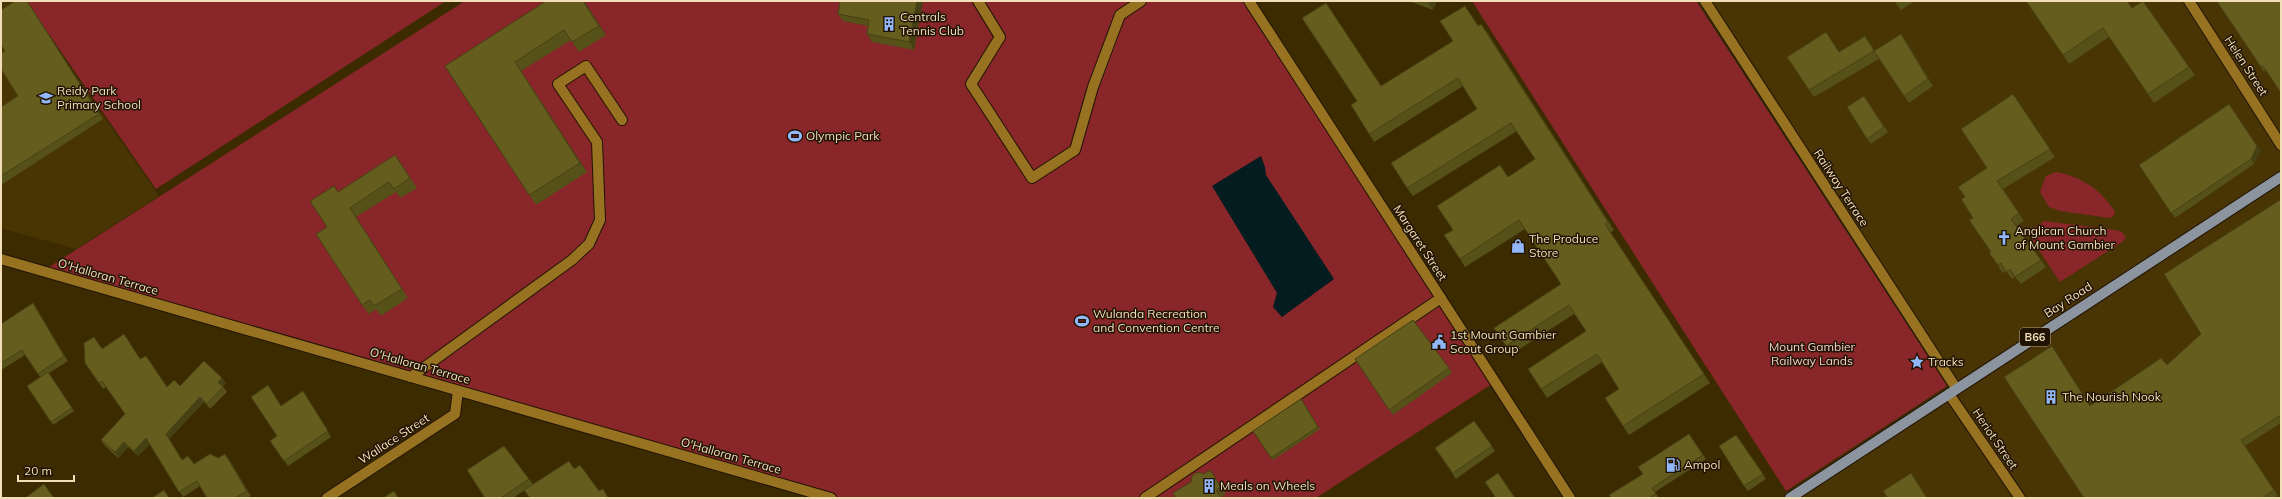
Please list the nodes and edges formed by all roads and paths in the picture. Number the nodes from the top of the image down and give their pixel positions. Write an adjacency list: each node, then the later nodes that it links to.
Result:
1 (978, 1): 2 (street)
2 (1141, 1)
3 (1249, 1): 10 (street, Margaret Street)
4 (1705, 1): 13 (street, Railway Terrace)
5 (2191, 1): 7 (street, Helen Street)
6 (622, 120): 11 (street)
7 (2281, 145)
8 (2281, 177): 13 (main road, Bay Road / B66)
9 (1, 259): 11 (street, O'Halloran Terrace)
10 (1441, 298): 16 (street); 17 (street, Margaret Street)
11 (411, 377): 12 (street, O'Halloran Terrace)
12 (458, 391): 14 (street, Wallace Street); 15 (street, O'Halloran Terrace)
13 (1952, 391): 18 (main road, Bay Road / B66); 19 (street, Heriot Street)
14 (327, 498)
15 (831, 498)
16 (1145, 498)
17 (1570, 498)
18 (1790, 498)
19 (2020, 498)

